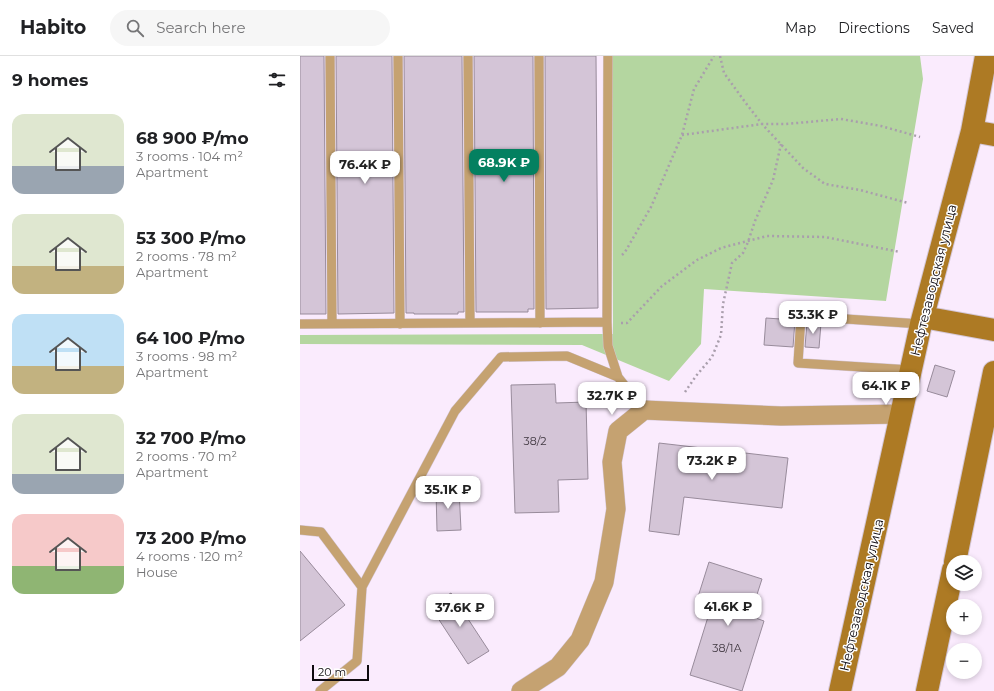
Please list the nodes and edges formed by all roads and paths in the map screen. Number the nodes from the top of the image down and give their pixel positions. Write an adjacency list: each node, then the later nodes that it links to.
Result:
1 (330, 56): 24 (lane)
2 (398, 56): 25 (lane)
3 (468, 56): 22 (lane)
4 (538, 56): 20 (lane)
5 (608, 56): 18 (lane)
6 (714, 56): 11 (path)
7 (720, 56): 9 (path)
8 (986, 56): 10 (main road, Нефтезаводская улица)
9 (762, 124): 11 (path); 13 (path); 14 (path)
10 (972, 131): 12 (main road); 19 (main road, Нефтезаводская улица)
11 (682, 135): 18 (path)
12 (994, 135)
13 (920, 138)
14 (781, 144): 15 (path); 16 (path)
15 (908, 203)
16 (748, 242): 17 (path); 21 (path); 31 (path)
17 (900, 252)
18 (607, 269): 21 (lane)
19 (922, 321): 26 (main road); 27 (main road, Нефтезаводская улица); 27 (lane)
20 (540, 322): 21 (lane); 22 (lane)
21 (607, 322): 29 (lane)
22 (470, 323): 25 (lane)
23 (300, 324): 24 (lane)
24 (332, 324): 25 (lane)
25 (400, 324)
26 (994, 330)
27 (911, 370): 32 (main road, Нефтезаводская улица)
28 (994, 372): 34 (main road)
29 (618, 377): 30 (lane); 35 (lane)
30 (644, 410): 31 (street); 38 (street)
31 (682, 411): 32 (street)
32 (902, 414): 39 (main road, Нефтезаводская улица)
33 (300, 530): 35 (lane)
34 (956, 555)
35 (362, 587): 37 (lane)
36 (948, 591): 40 (main road)
37 (320, 691)
38 (521, 691)
39 (840, 691)
40 (927, 691)

